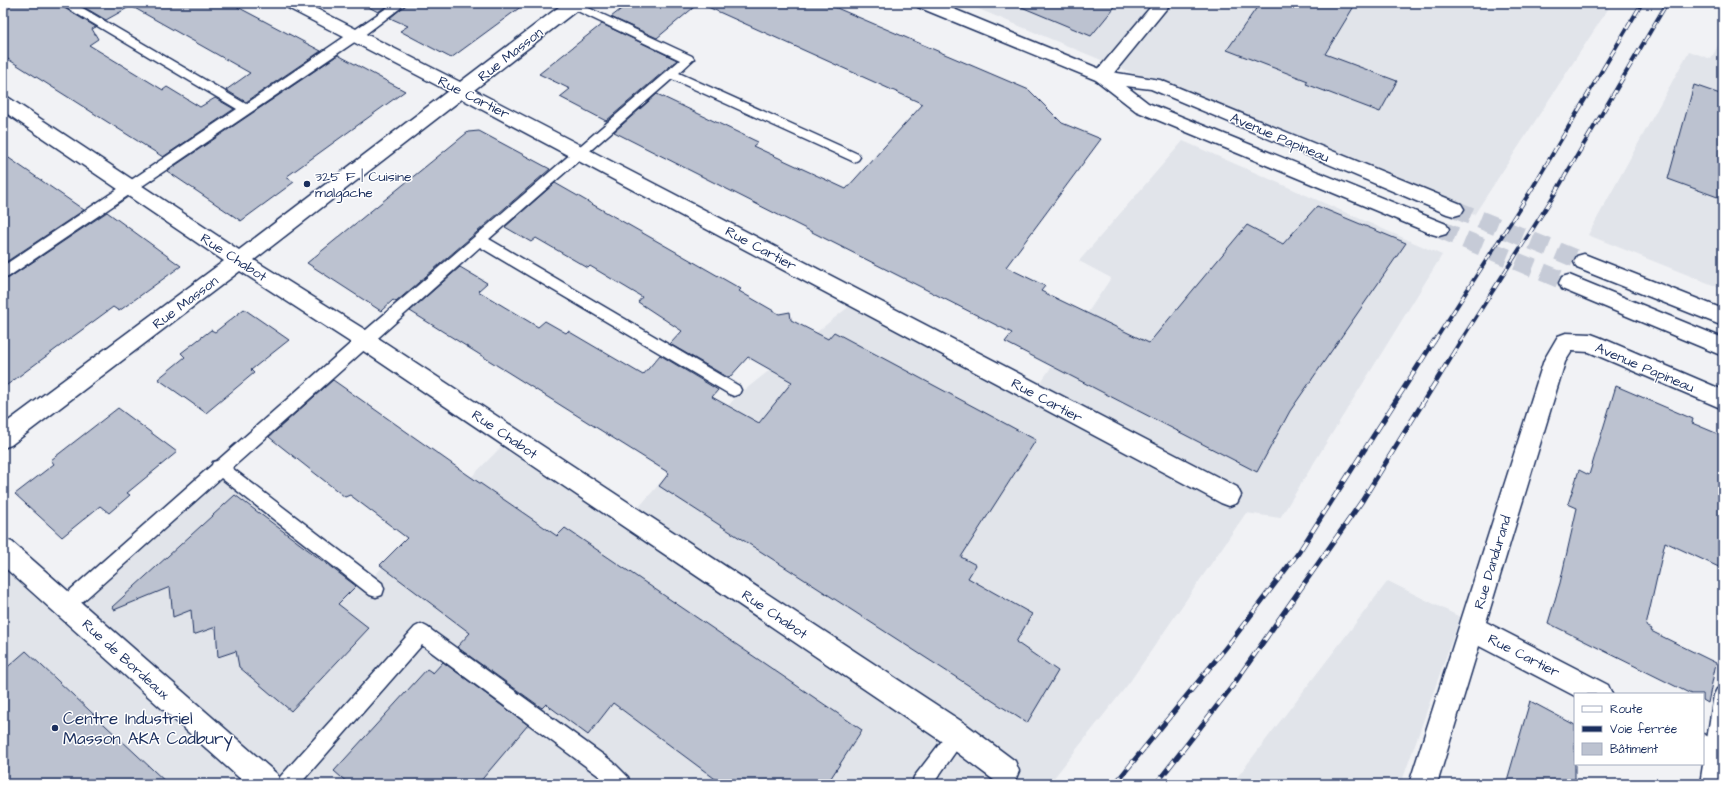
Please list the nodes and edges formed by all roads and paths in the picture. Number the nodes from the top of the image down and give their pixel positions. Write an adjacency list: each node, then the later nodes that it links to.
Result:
1 (66, 3): 12 (lane)
2 (292, 3): 7 (street, Rue Cartier)
3 (401, 3): 7 (lane)
4 (924, 3): 9 (street, Avenue Papineau)
5 (1163, 3): 9 (street)
6 (574, 4): 8 (lane); 10 (street, Rue Masson)
7 (354, 36): 10 (street, Rue Cartier); 12 (lane)
8 (671, 74): 13 (lane); 14 (lane)
9 (1102, 76): 16 (street, Avenue Papineau); 17 (street, Avenue Papineau)
10 (463, 91): 13 (street, Rue Cartier); 19 (street, Rue Masson)
11 (3, 102): 15 (street, Rue Chabot)
12 (246, 109): 15 (lane)
13 (580, 152): 18 (lane); 31 (street, Rue Cartier)
14 (854, 157)
15 (130, 186): 19 (street, Rue Chabot); 21 (lane)
16 (1454, 209)
17 (1438, 229)
18 (479, 240): 24 (lane); 27 (lane)
19 (239, 261): 24 (street, Rue Chabot); 29 (street, Rue Masson)
20 (1584, 262): 23 (street)
21 (3, 273)
22 (1569, 283): 26 (street)
23 (1723, 318)
24 (364, 340): 30 (lane); 38 (street, Rue Chabot)
25 (1566, 342): 28 (street, Avenue Papineau); 35 (street, Rue Dandurand)
26 (1723, 347)
27 (734, 390)
28 (1723, 400)
29 (3, 438)
30 (219, 468): 33 (lane); 34 (lane)
31 (1229, 495)
32 (3, 550): 34 (street, Rue de Bordeaux)
33 (376, 589)
34 (66, 605): 41 (street, Rue de Bordeaux)
35 (1471, 628): 36 (street, Rue Cartier); 45 (street, Rue Dandurand)
36 (1597, 693)
37 (1723, 695): 39 (lane)
38 (957, 735): 40 (street, Rue Chabot); 44 (lane)
39 (1713, 753): 46 (lane)
40 (1005, 770)
41 (267, 784)
42 (287, 784): 43 (lane)
43 (621, 784)
44 (921, 784)
45 (1423, 784)
46 (1708, 784)

